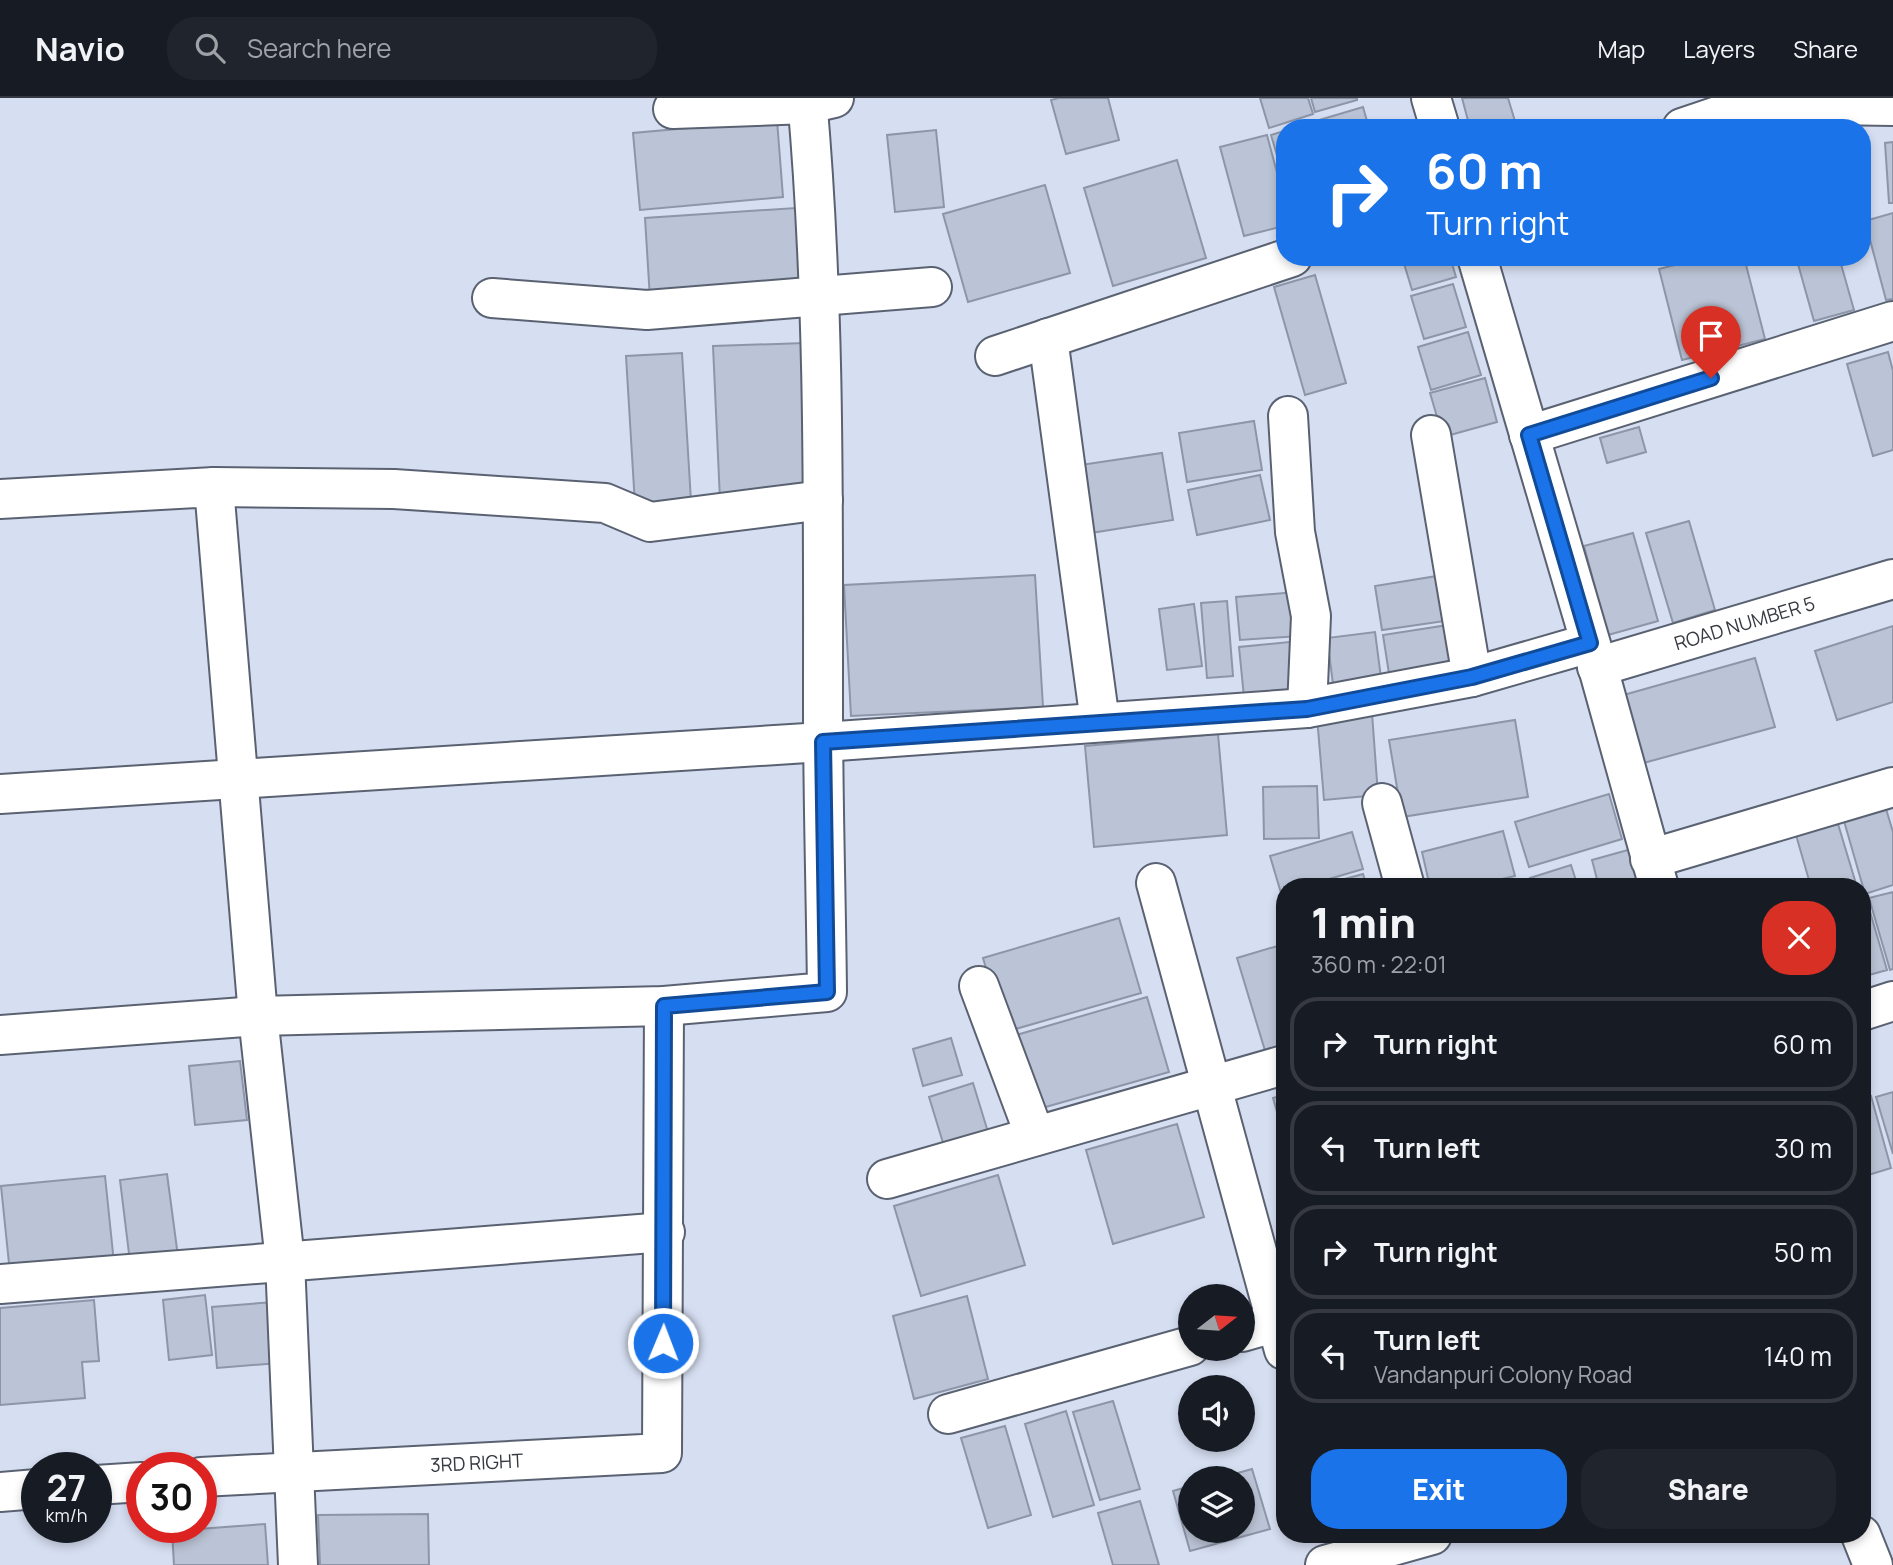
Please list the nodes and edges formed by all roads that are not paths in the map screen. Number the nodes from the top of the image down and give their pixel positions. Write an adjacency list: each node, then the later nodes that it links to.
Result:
1 (1431, 98): 6 (street)
2 (816, 100): 5 (street); 11 (street)
3 (1808, 101): 4 (street); 7 (street)
4 (1893, 106)
5 (673, 109)
6 (1437, 119)
7 (1709, 119)
8 (1276, 262): 14 (street)
9 (1480, 266): 18 (street)
10 (932, 286): 11 (street)
11 (818, 295): 12 (street); 21 (street)
12 (492, 298)
13 (1893, 321): 18 (street)
14 (1048, 338): 15 (street); 26 (street)
15 (995, 356)
16 (1288, 416): 25 (street)
17 (1431, 435): 24 (street)
18 (1529, 435): 23 (street)
19 (214, 487): 20 (street); 21 (street); 28 (street)
20 (0, 499)
21 (823, 500): 27 (street)
22 (1893, 579): 23 (street, ROAD NUMBER 5)
23 (1593, 655): 24 (street, ROAD NUMBER 5); 32 (street)
24 (1472, 677): 25 (street, ROAD NUMBER 5)
25 (1307, 709): 26 (street, ROAD NUMBER 5)
26 (1100, 722): 27 (street, ROAD NUMBER 5)
27 (823, 742): 28 (street, ROAD NUMBER 5); 37 (street)
28 (238, 780): 30 (street, ROAD NUMBER 5); 39 (street)
29 (1893, 787): 32 (street)
30 (0, 794)
31 (1382, 803): 33 (street)
32 (1655, 873)
33 (1403, 878)
34 (1156, 883): 42 (street)
35 (979, 986): 43 (street)
36 (1893, 1001): 38 (street)
37 (664, 1006): 39 (street); 45 (street)
38 (1871, 1008)
39 (258, 1016): 40 (street); 46 (street)
40 (0, 1035)
41 (1276, 1067): 42 (street)
42 (1212, 1085): 43 (street); 48 (street)
43 (1035, 1136): 44 (street)
44 (887, 1179)
45 (665, 1232): 46 (street); 51 (street, 3RD RIGHT)
46 (285, 1261): 47 (street); 51 (street)
47 (0, 1284)
48 (1272, 1331)
49 (1178, 1349): 50 (street)
50 (948, 1414)
51 (294, 1471): 52 (street, 3RD RIGHT); 58 (street)
52 (217, 1476)
53 (21, 1490): 54 (street)
54 (0, 1492)
55 (1395, 1543): 57 (street)
56 (1864, 1543): 59 (street)
57 (1336, 1556)
58 (298, 1565)
59 (1873, 1565)

